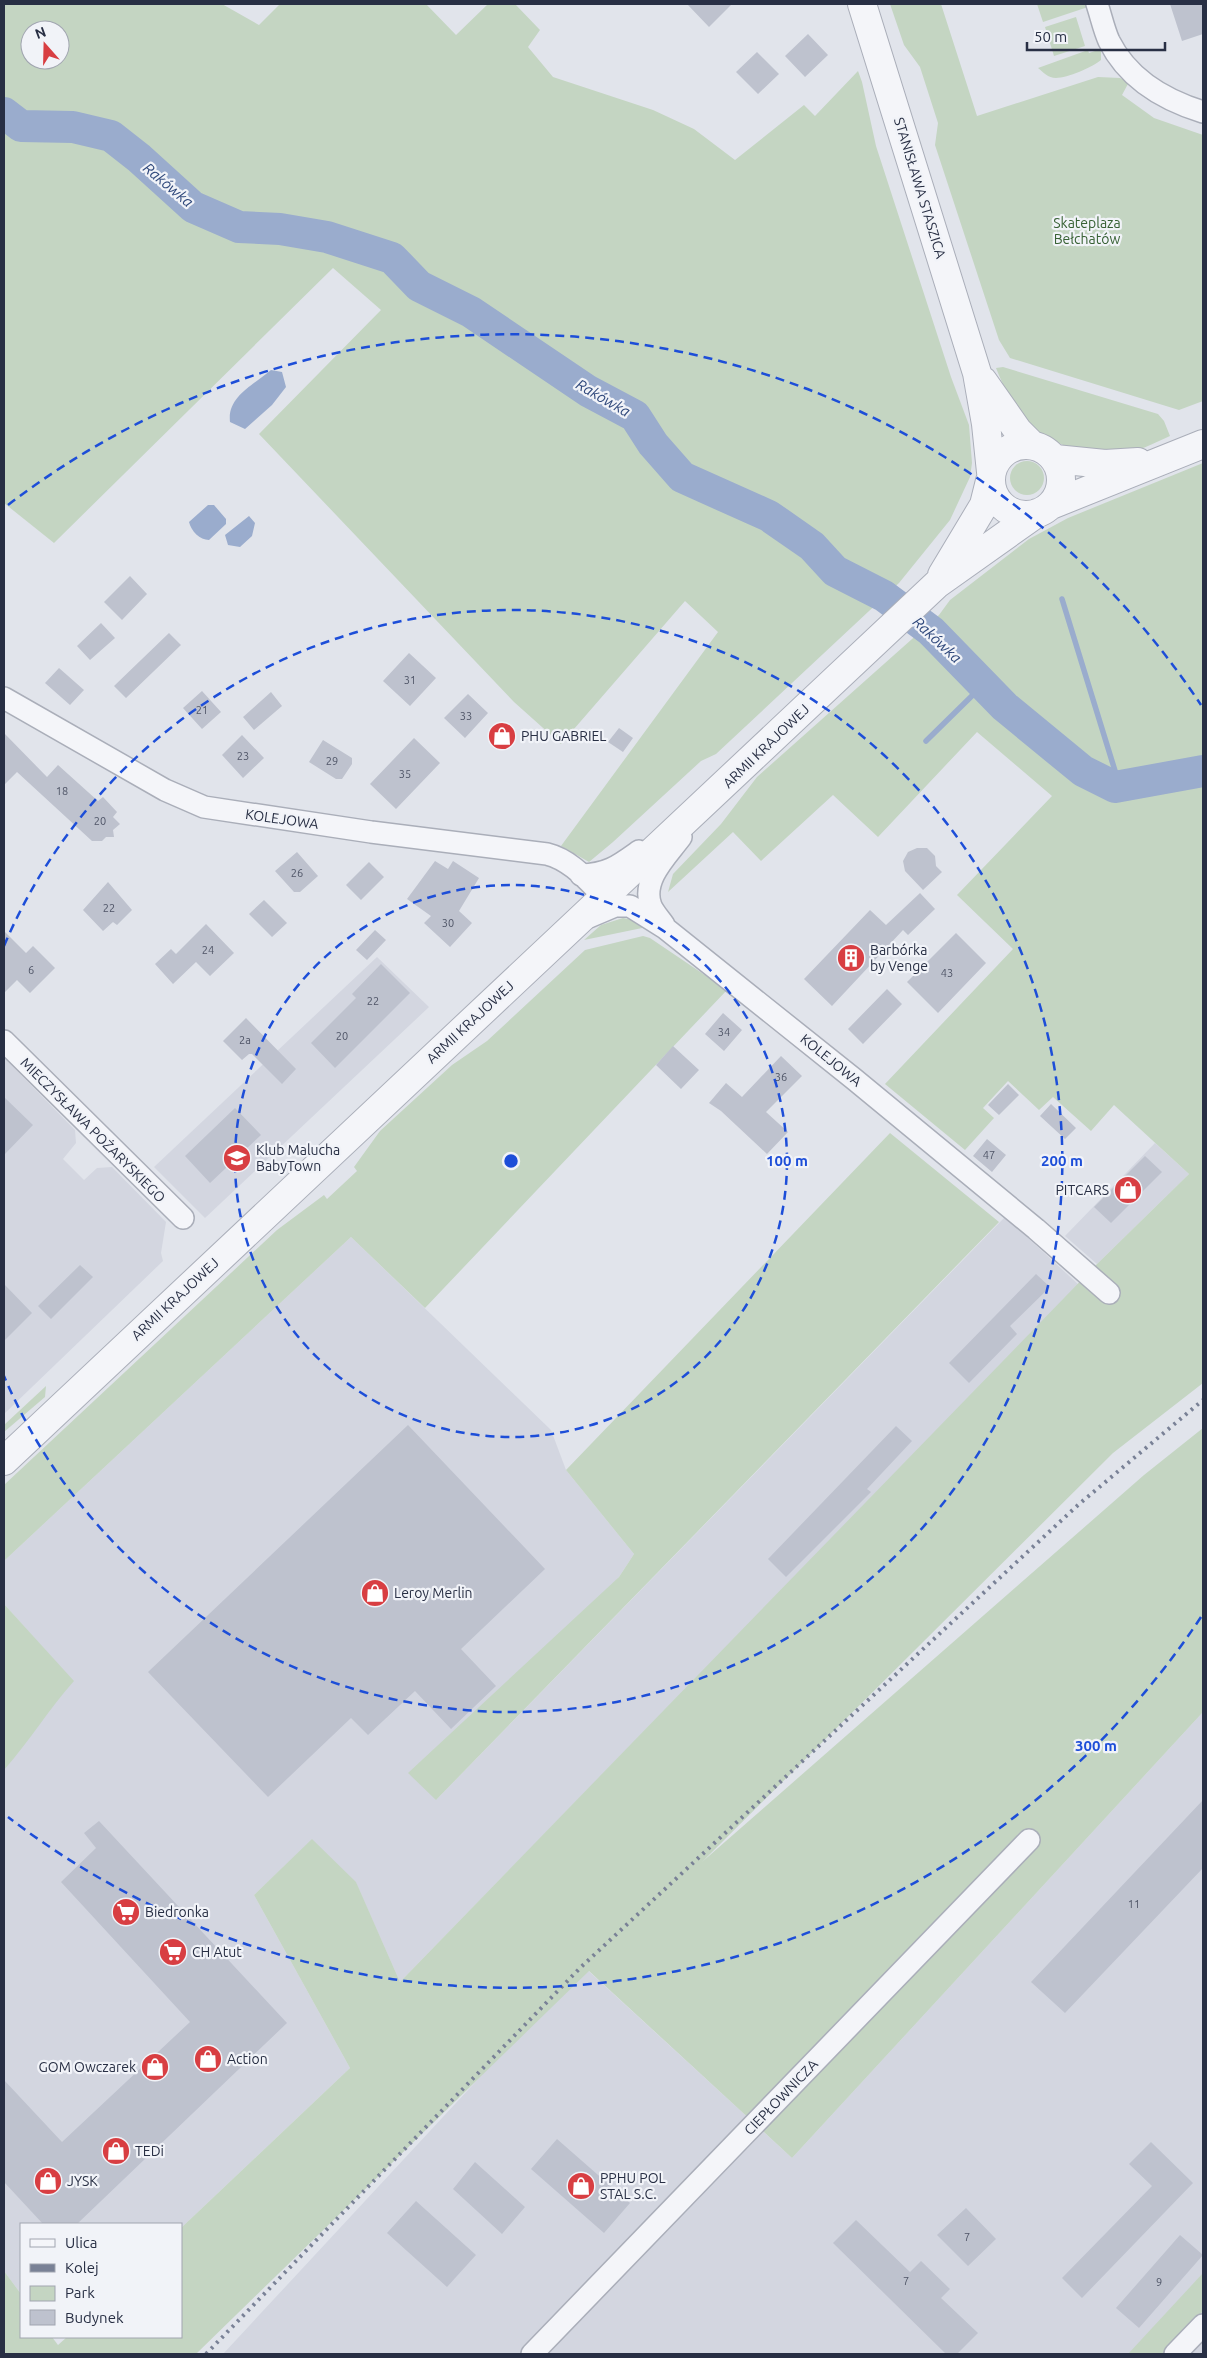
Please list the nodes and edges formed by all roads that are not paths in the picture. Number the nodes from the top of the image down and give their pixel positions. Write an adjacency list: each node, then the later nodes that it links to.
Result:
1 (862, 4): 4 (street, STANISŁAWA STASZICA)
2 (1097, 4): 3 (street)
3 (1203, 112)
4 (977, 373): 6 (street, STANISŁAWA STASZICA); 7 (street, STANISŁAWA STASZICA)
5 (1192, 448): 6 (street); 8 (street)
6 (1044, 452): 7 (street); 8 (street)
7 (991, 477): 8 (street); 9 (street, ARMII KRAJOWEJ)
8 (1044, 509): 9 (street, ARMII KRAJOWEJ)
9 (937, 584): 11 (street, ARMII KRAJOWEJ)
10 (4, 698): 12 (street, KOLEJOWA)
11 (713, 796): 12 (street); 13 (street, ARMII KRAJOWEJ); 15 (street)
12 (581, 875): 13 (street, KOLEJOWA); 14 (street)
13 (604, 897): 14 (street, ARMII KRAJOWEJ)
14 (575, 924): 15 (street, KOLEJOWA); 19 (street, ARMII KRAJOWEJ)
15 (665, 928): 18 (street, KOLEJOWA)
16 (4, 1041): 17 (street, MIECZYSŁAWA POŻARYSKIEGO)
17 (183, 1218)
18 (1109, 1293)
19 (4, 1461)
20 (1029, 1840): 22 (street, CIEPŁOWNICZA)
21 (1203, 2325): 23 (street)
22 (532, 2354)
23 (1175, 2354)

